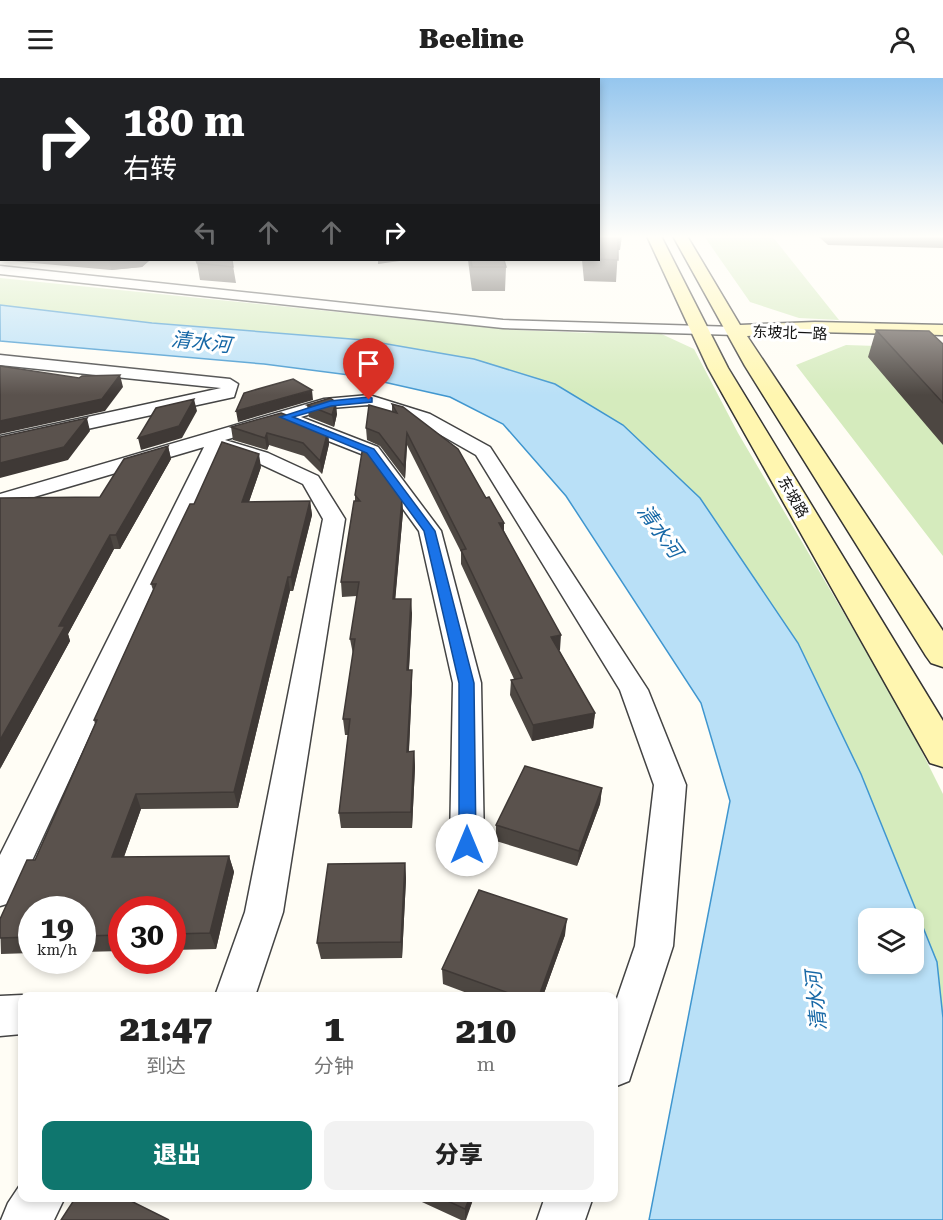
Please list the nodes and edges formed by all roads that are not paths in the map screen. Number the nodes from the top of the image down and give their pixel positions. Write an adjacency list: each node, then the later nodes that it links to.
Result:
1 (180, 289): 4 (street)
2 (680, 289): 4 (main road, 东坡路)
3 (711, 289): 6 (main road)
4 (700, 330): 6 (street); 13 (main road, 东坡路)
5 (943, 330): 6 (main road, 东坡北一路)
6 (736, 331): 7 (main road, 东坡北一路); 12 (main road)
7 (943, 338)
8 (0, 360): 10 (street)
9 (285, 417): 11 (street); 14 (street); 19 (street)
10 (0, 442)
11 (4, 505)
12 (943, 656)
13 (943, 753)
14 (467, 845)
15 (0, 891): 16 (street)
16 (236, 992)
17 (0, 1016): 18 (street)
18 (18, 1016)
19 (618, 1054)
20 (38, 1202): 22 (street)
21 (567, 1202): 23 (street)
22 (25, 1220)
23 (561, 1220)

